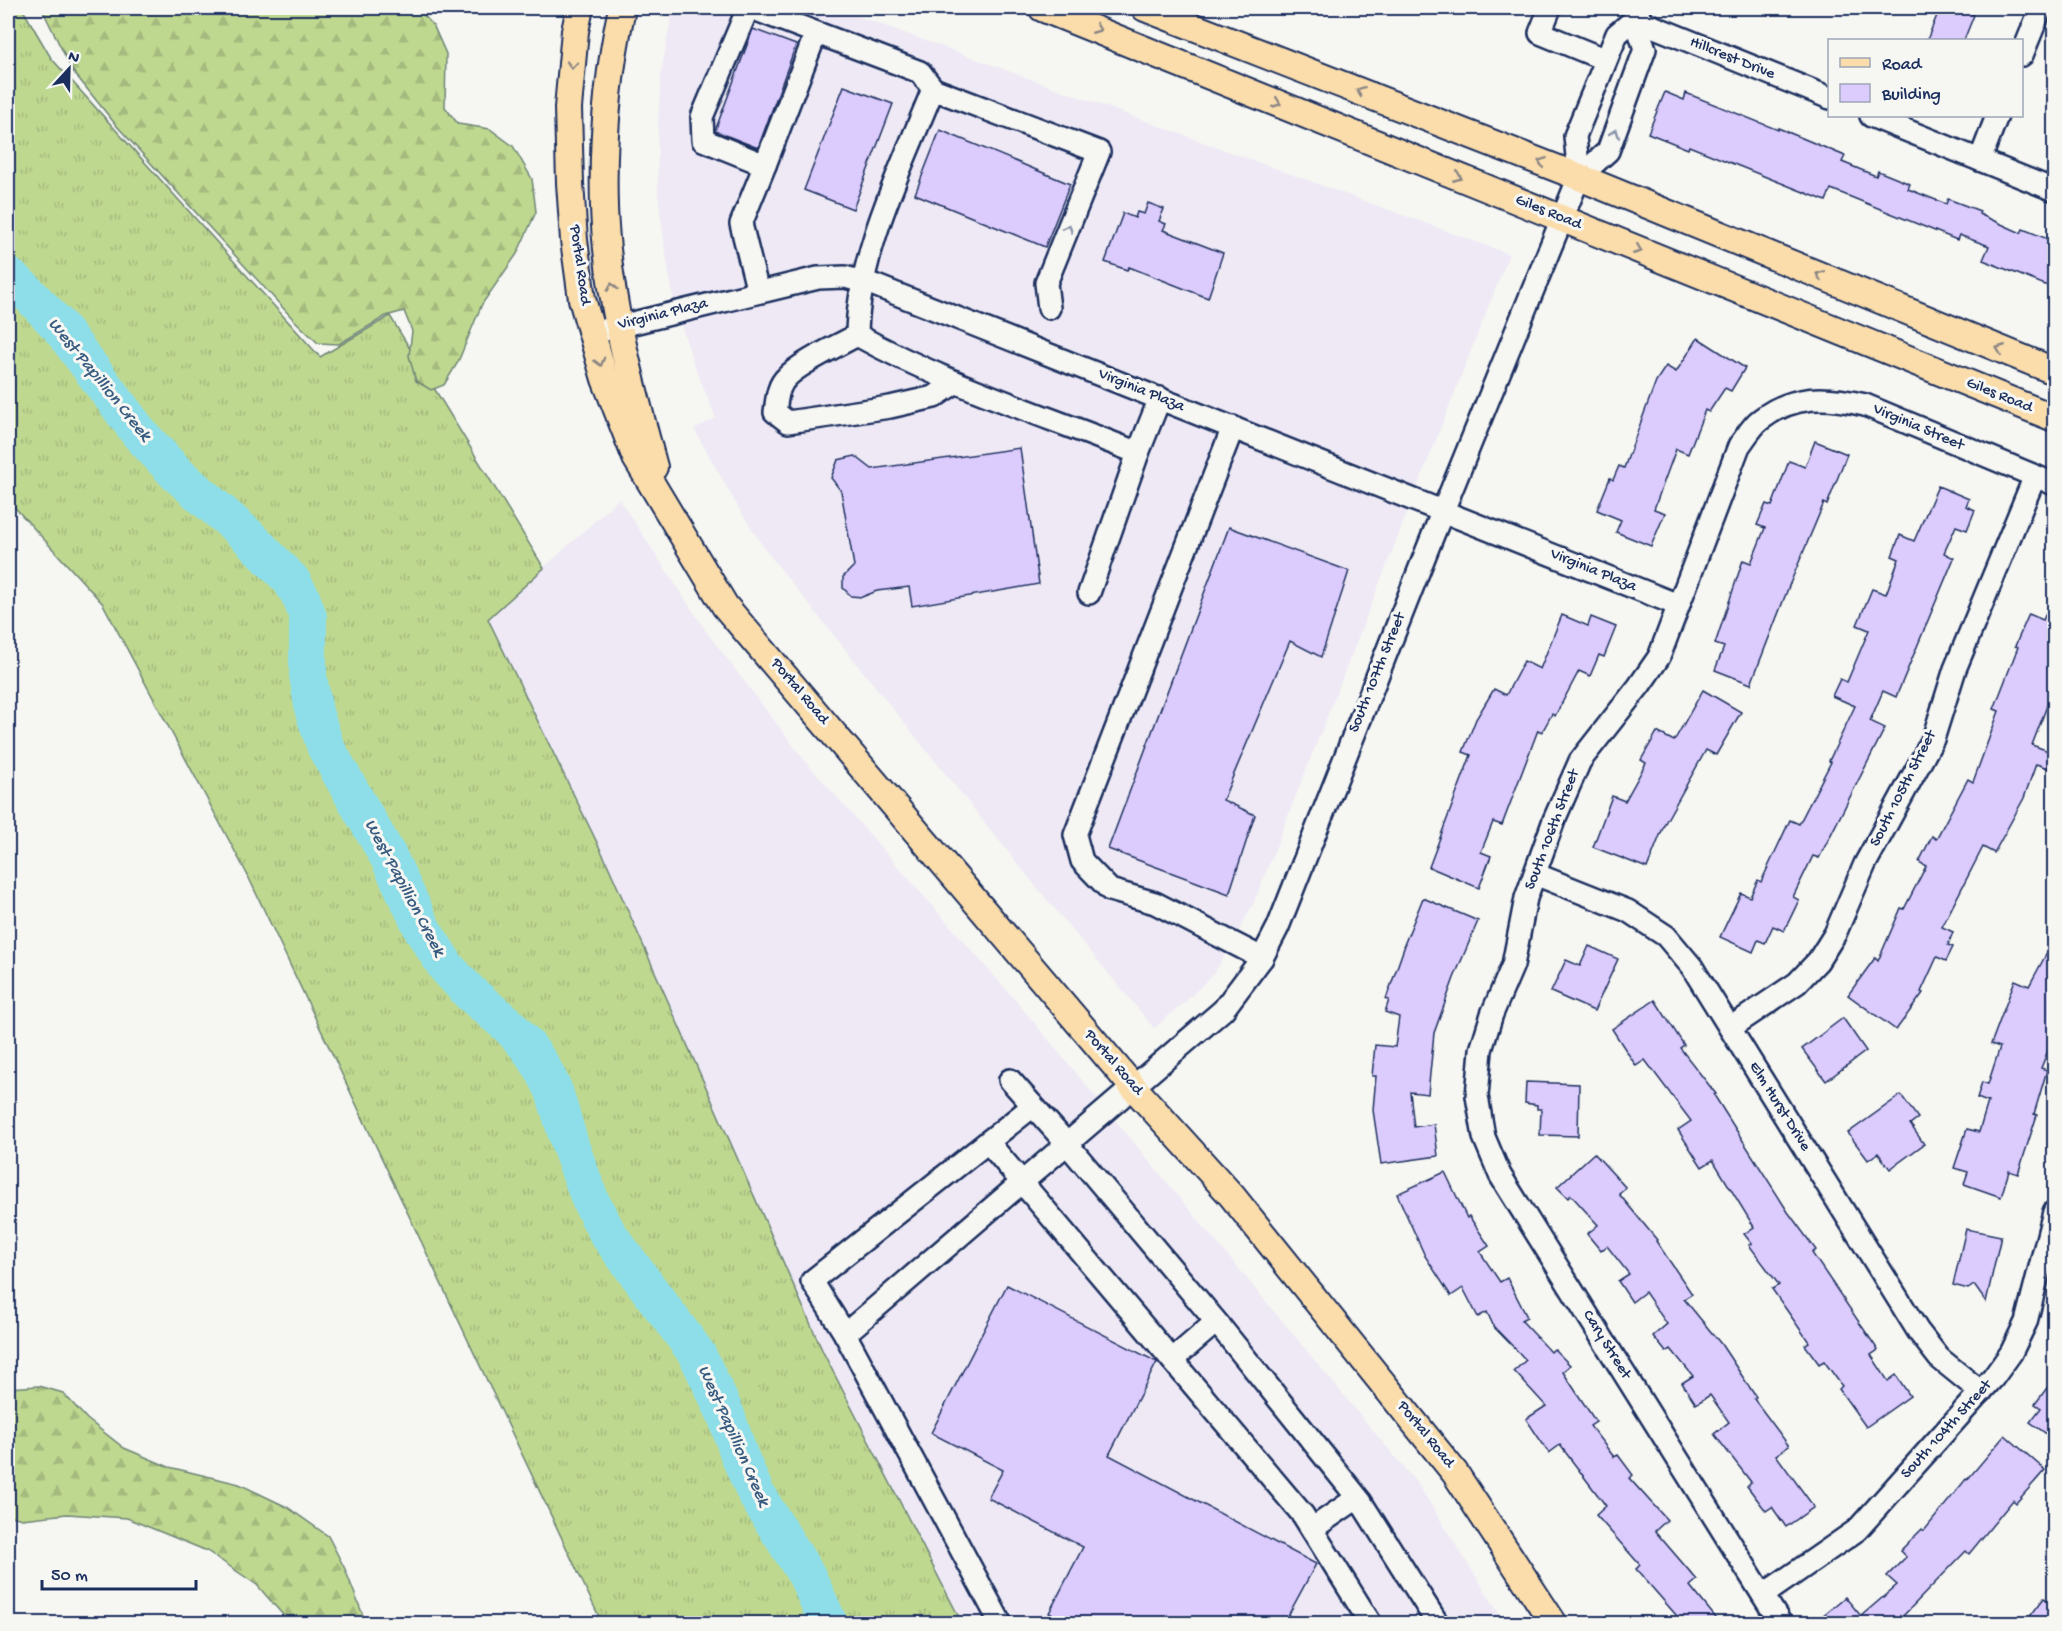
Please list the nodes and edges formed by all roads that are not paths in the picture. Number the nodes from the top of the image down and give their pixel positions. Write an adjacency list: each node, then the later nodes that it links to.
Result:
1 (580, 8): 25 (main road, Portal Road, one-way to 25)
2 (622, 8): 24 (main road, Portal Road, one-way to 2)
3 (749, 8): 9 (street); 17 (street)
4 (1042, 8): 20 (main road, Giles Road, one-way to 20)
5 (1145, 8): 18 (main road, one-way to 5)
6 (1550, 8): 11 (street)
7 (2041, 8): 10 (street)
8 (1637, 13): 11 (street); 13 (street, Hillcrest Drive); 18 (street, one-way to 8)
9 (816, 33): 12 (street); 17 (street)
10 (2023, 53)
11 (1606, 60): 18 (street)
12 (933, 89): 21 (street); 23 (street, one-way to 12)
13 (1828, 97)
14 (1873, 117): 16 (street)
15 (1997, 117): 16 (street)
16 (1980, 160): 19 (street)
17 (765, 165): 22 (street)
18 (1579, 177): 20 (street, South 107th Street); 27 (main road, one-way to 18)
19 (2055, 190)
20 (1561, 219): 31 (main road, Giles Road, one-way to 31); 37 (street, South 107th Street)
21 (862, 282): 22 (street, Virginia Plaza); 26 (street); 29 (street, Virginia Plaza)
22 (758, 292): 24 (street, Virginia Plaza)
23 (1049, 308)
24 (619, 326): 25 (street, Virginia Plaza); 36 (main road, Portal Road)
25 (592, 333): 36 (main road, Portal Road, one-way to 36)
26 (857, 335): 28 (street); 28 (street)
27 (2055, 371)
28 (956, 382): 33 (street)
29 (1160, 398): 32 (street, Virginia Plaza); 33 (street)
30 (1777, 408): 34 (street, Virginia Street); 39 (street, South 106th Street)
31 (2055, 418)
32 (1233, 427): 37 (street, Virginia Plaza); 41 (street)
33 (1138, 453): 38 (street)
34 (2035, 476): 35 (street, Virginia Street); 42 (street, South 105th Street)
35 (2055, 484)
36 (666, 507): 45 (main road, Portal Road)
37 (1443, 511): 39 (street, Virginia Plaza); 41 (street, South 107th Street)
38 (1089, 593)
39 (1678, 604): 40 (street, South 106th Street)
40 (1535, 874): 42 (street, Elm Hurst Drive); 43 (street, South 106th Street)
41 (1262, 958): 45 (street, South 107th Street)
42 (1730, 1028): 54 (street, Elm Hurst Drive)
43 (1481, 1050): 57 (street, Cary Street)
44 (1010, 1080): 46 (street)
45 (1134, 1088): 48 (street, South 107th Street); 61 (main road, Portal Road)
46 (1033, 1106): 47 (street); 48 (street)
47 (988, 1142): 49 (street); 52 (street)
48 (1068, 1145): 49 (street, South 107th Street); 51 (street)
49 (1023, 1183): 52 (street, South 107th Street); 53 (street)
50 (2055, 1212): 54 (street, South 104th Street)
51 (1216, 1322): 53 (street); 55 (street)
52 (845, 1334): 58 (street)
53 (1172, 1360): 56 (street)
54 (1981, 1392): 57 (street, South 104th Street)
55 (1357, 1498): 56 (street); 60 (street)
56 (1312, 1529): 59 (street)
57 (1763, 1595): 62 (street, Cary Street)
58 (1001, 1623)
59 (1371, 1623)
60 (1438, 1623)
61 (1554, 1623)
62 (1780, 1623)

